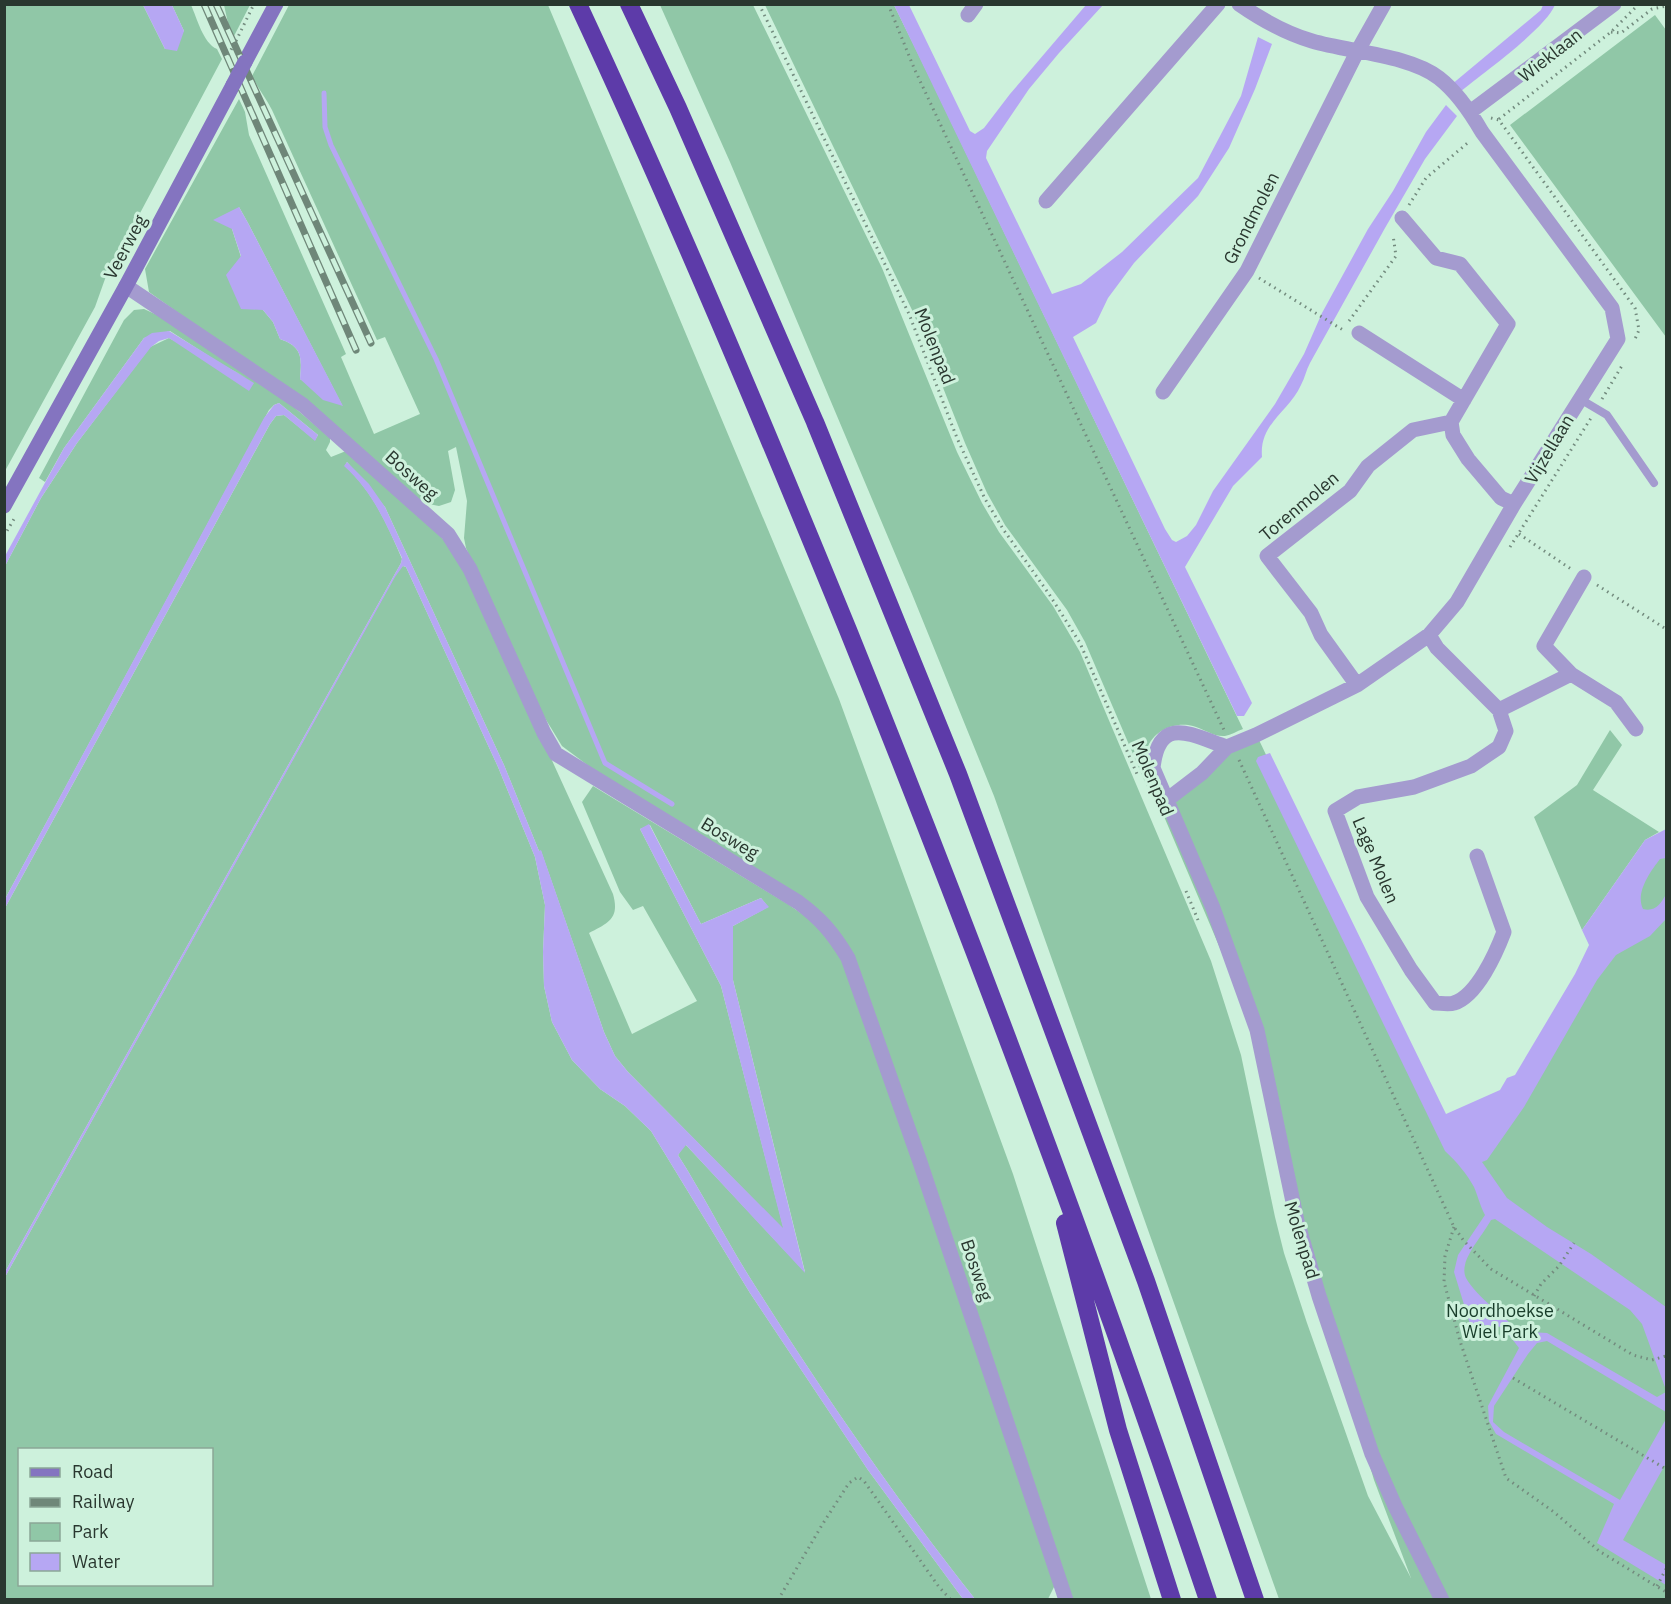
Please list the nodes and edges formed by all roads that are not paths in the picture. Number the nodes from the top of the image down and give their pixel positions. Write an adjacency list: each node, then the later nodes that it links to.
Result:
1 (276, 4): 12 (street, Veerweg, bridge)
2 (578, 4): 30 (highway)
3 (629, 4): 34 (highway)
4 (1218, 4): 10 (street)
5 (1239, 4): 8 (street, Vijzellaan)
6 (1384, 4): 8 (street, Grondmolen)
7 (1614, 4): 9 (street, Wieklaan)
8 (1357, 52): 9 (street, Vijzellaan); 14 (street, Grondmolen)
9 (1470, 112): 15 (street, Vijzellaan)
10 (1046, 201)
11 (1402, 218): 16 (street)
12 (126, 286): 20 (street, Veerweg); 31 (street, Bosweg)
13 (1359, 333): 16 (street)
14 (1163, 392)
15 (1580, 399): 18 (lane); 19 (street, Vijzellaan)
16 (1464, 400): 17 (street)
17 (1451, 422): 19 (street); 24 (street, Torenmolen)
18 (1654, 483)
19 (1514, 504): 22 (street, Vijzellaan)
20 (4, 506)
21 (1584, 577): 23 (street)
22 (1429, 635): 24 (street, Vijzellaan); 25 (street)
23 (1571, 674): 25 (street); 26 (street)
24 (1357, 685): 27 (street, Vijzellaan)
25 (1499, 710): 29 (street, Lage Molen)
26 (1636, 729)
27 (1229, 746): 28 (street, Vijzellaan); 28 (street)
28 (1168, 800): 35 (street)
29 (1477, 856)
30 (1040, 1122): 32 (highway); 33 (highway)
31 (1066, 1599)
32 (1172, 1599)
33 (1208, 1599)
34 (1255, 1599)
35 (1442, 1599)

